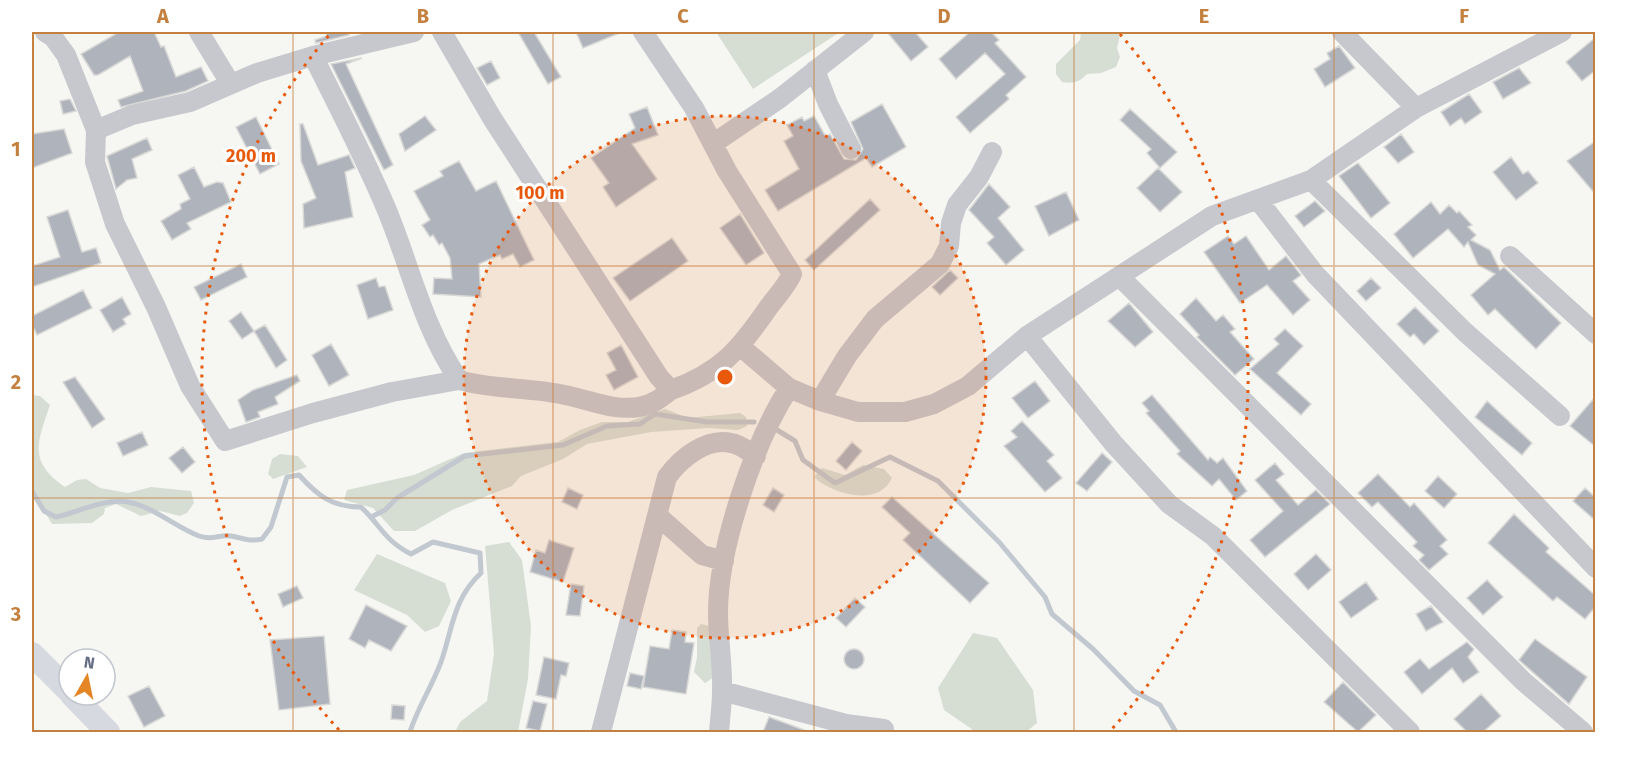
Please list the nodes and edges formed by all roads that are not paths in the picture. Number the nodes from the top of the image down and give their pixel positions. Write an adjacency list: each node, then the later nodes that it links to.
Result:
1 (45, 32): 13 (street)
2 (199, 32): 11 (street)
3 (414, 32): 9 (street)
4 (442, 32): 26 (street)
5 (643, 32): 14 (street)
6 (864, 32): 10 (street)
7 (1342, 32): 12 (street)
8 (1562, 32): 12 (street)
9 (313, 56): 11 (street); 24 (street)
10 (815, 70): 14 (street); 15 (street)
11 (230, 83): 13 (street)
12 (1416, 108): 17 (street)
13 (96, 130): 24 (street)
14 (714, 143): 23 (street)
15 (851, 149)
16 (992, 152): 27 (street)
17 (1311, 180): 18 (street); 28 (street)
18 (1258, 200): 20 (street); 32 (street)
19 (1510, 256): 21 (street)
20 (1119, 276): 22 (street); 42 (street)
21 (1596, 334)
22 (1027, 336): 27 (street); 41 (street)
23 (741, 347): 25 (street); 26 (street)
24 (459, 380): 26 (street)
25 (789, 388): 27 (street); 29 (street)
26 (671, 390)
27 (820, 401)
28 (1560, 416)
29 (756, 456): 30 (street); 31 (street)
30 (658, 516): 31 (street); 39 (street)
31 (724, 561): 35 (street)
32 (1596, 568)
33 (32, 654): 34 (main road)
34 (57, 679)
35 (722, 691): 37 (street); 40 (street)
36 (84, 707): 38 (main road)
37 (884, 729)
38 (108, 732)
39 (601, 732)
40 (719, 732)
41 (1410, 732)
42 (1583, 732)

